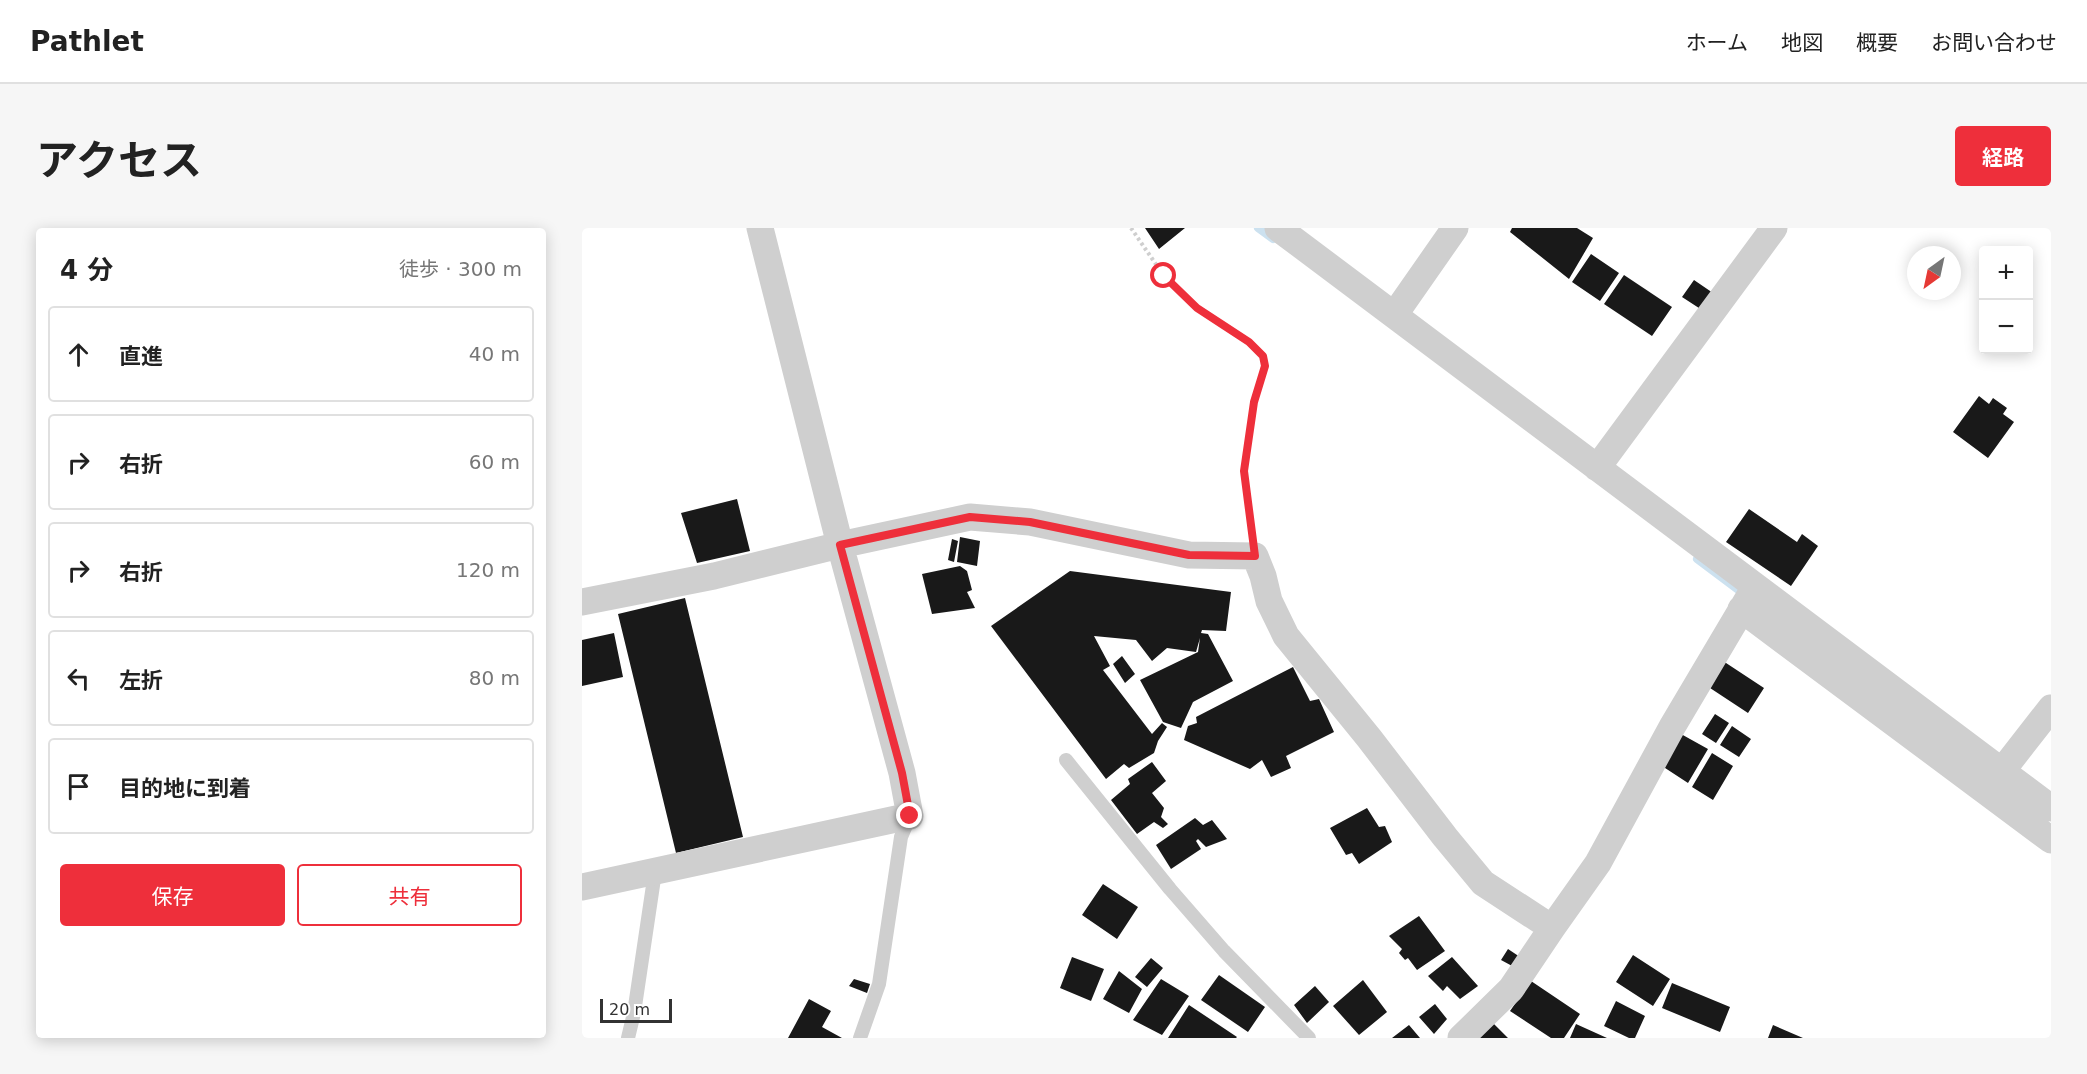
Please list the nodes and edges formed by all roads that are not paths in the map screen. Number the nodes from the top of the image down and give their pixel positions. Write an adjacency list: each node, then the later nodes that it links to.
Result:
1 (760, 228): 7 (street)
2 (1278, 228): 5 (street)
3 (1455, 228): 5 (street)
4 (1774, 228): 6 (street)
5 (1395, 314): 6 (street)
6 (1597, 468): 8 (street)
7 (840, 545): 9 (street); 14 (street); 18 (street)
8 (1748, 598): 12 (street); 18 (street)
9 (582, 602)
10 (2051, 708): 12 (street)
11 (1066, 760): 21 (lane)
12 (1995, 782): 13 (street); 15 (street)
13 (2051, 808)
14 (910, 816): 16 (street); 20 (lane)
15 (2051, 840)
16 (655, 872): 17 (street); 19 (lane)
17 (582, 887)
18 (1552, 928): 22 (street)
19 (628, 1038)
20 (860, 1038)
21 (1309, 1038)
22 (1461, 1038)

